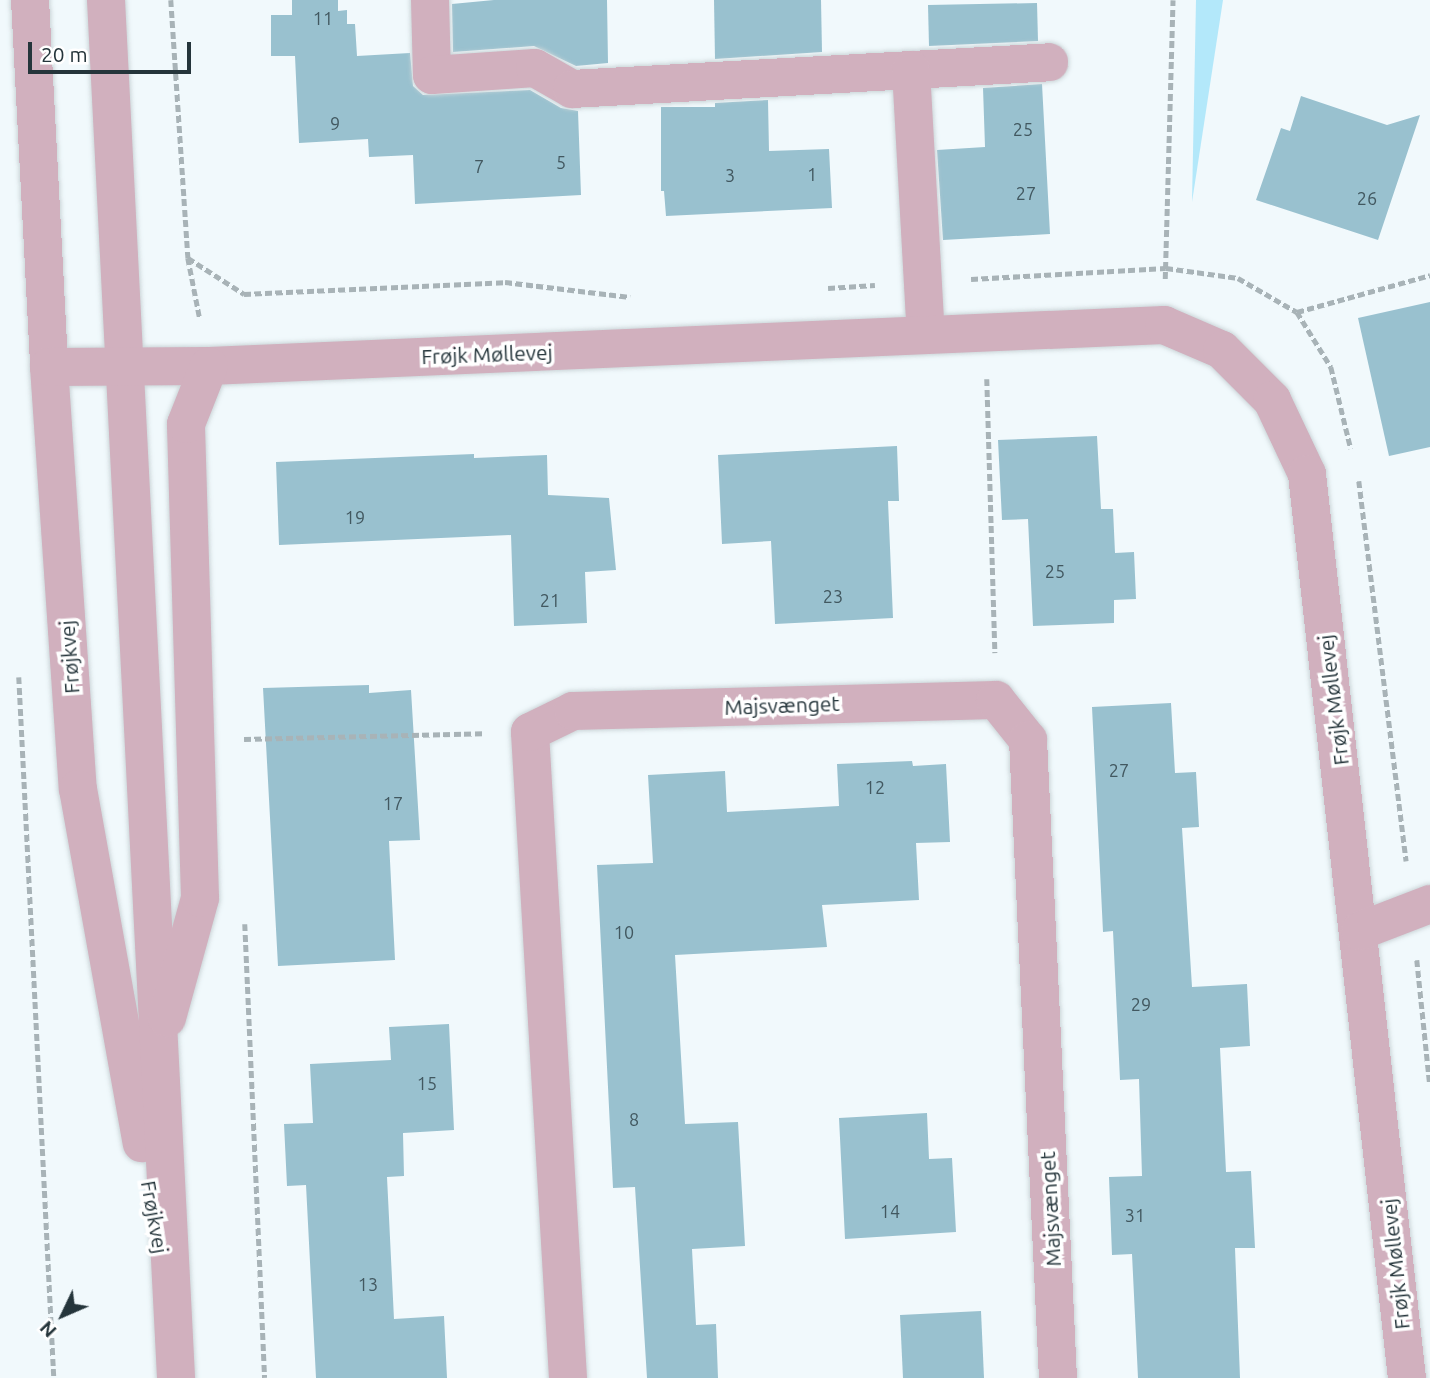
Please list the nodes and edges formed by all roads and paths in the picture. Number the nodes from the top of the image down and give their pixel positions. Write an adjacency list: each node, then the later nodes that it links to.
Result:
1 (30, 0): 20 (street, Frøjkvej)
2 (106, 0): 18 (street, Frøjkvej)
3 (171, 0): 8 (path)
4 (430, 0): 7 (street)
5 (1173, 0): 9 (path)
6 (1049, 62): 7 (street)
7 (911, 70): 11 (street)
8 (188, 258): 13 (path); 19 (path)
9 (1166, 268): 11 (path); 14 (path); 15 (path)
10 (1430, 275): 14 (path)
11 (924, 282): 12 (path); 17 (street)
12 (826, 288)
13 (632, 297)
14 (1297, 312): 21 (path)
15 (1164, 325): 16 (street, Frøjk Møllevej); 28 (street, Frøjk Møllevej)
16 (985, 333): 17 (street, Frøjk Møllevej); 24 (path)
17 (926, 335): 19 (street, Frøjk Møllevej)
18 (123, 366): 19 (street, Frøjk Møllevej); 20 (street, Frøjk Møllevej); 29 (street, Frøjkvej)
19 (209, 366): 29 (street, Frøjkvej)
20 (49, 367): 31 (street, Frøjkvej)
21 (1353, 455)
22 (1356, 468): 27 (path)
23 (18, 673): 32 (path)
24 (996, 700): 25 (street, Majsvænget); 35 (street, Majsvænget)
25 (530, 732): 26 (path); 34 (street)
26 (236, 740)
27 (1421, 907): 28 (street); 30 (path)
28 (1360, 931): 36 (street, Frøjk Møllevej)
29 (158, 1050): 31 (street, Frøjkvej)
30 (1430, 1085)
31 (171, 1307): 33 (street, Frøjkvej)
32 (54, 1378)
33 (176, 1378)
34 (568, 1378)
35 (1058, 1378)
36 (1407, 1378)

